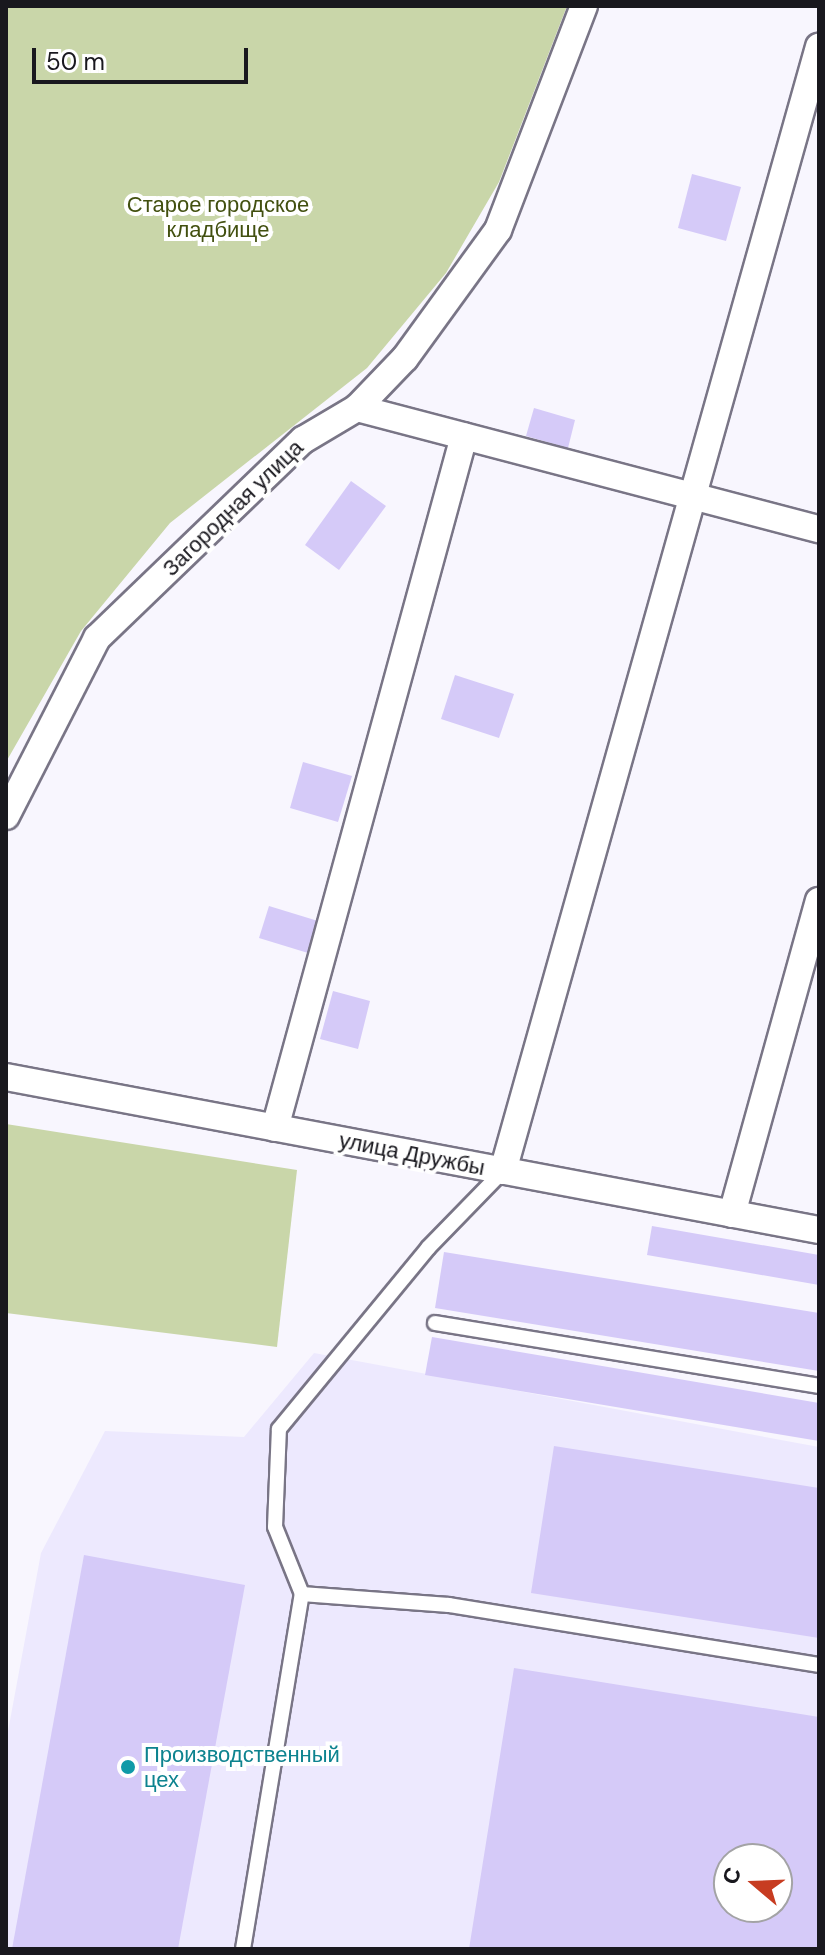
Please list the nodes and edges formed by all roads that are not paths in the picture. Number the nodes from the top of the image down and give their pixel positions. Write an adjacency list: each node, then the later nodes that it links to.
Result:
1 (584, 6): 3 (street, Загородная улица)
2 (819, 47): 5 (street)
3 (357, 408): 4 (street); 7 (street, Загородная улица)
4 (464, 436): 5 (street); 10 (street)
5 (692, 496): 6 (street); 11 (street)
6 (819, 529)
7 (6, 816)
8 (819, 901): 12 (street)
9 (6, 1077): 10 (street, улица Дружбы)
10 (275, 1128): 11 (street, улица Дружбы)
11 (503, 1171): 12 (street, улица Дружбы); 16 (lane)
12 (732, 1214): 13 (street, улица Дружбы)
13 (819, 1230)
14 (435, 1323): 15 (lane)
15 (819, 1386)
16 (302, 1594): 17 (lane); 18 (lane)
17 (819, 1665)
18 (243, 1949)

